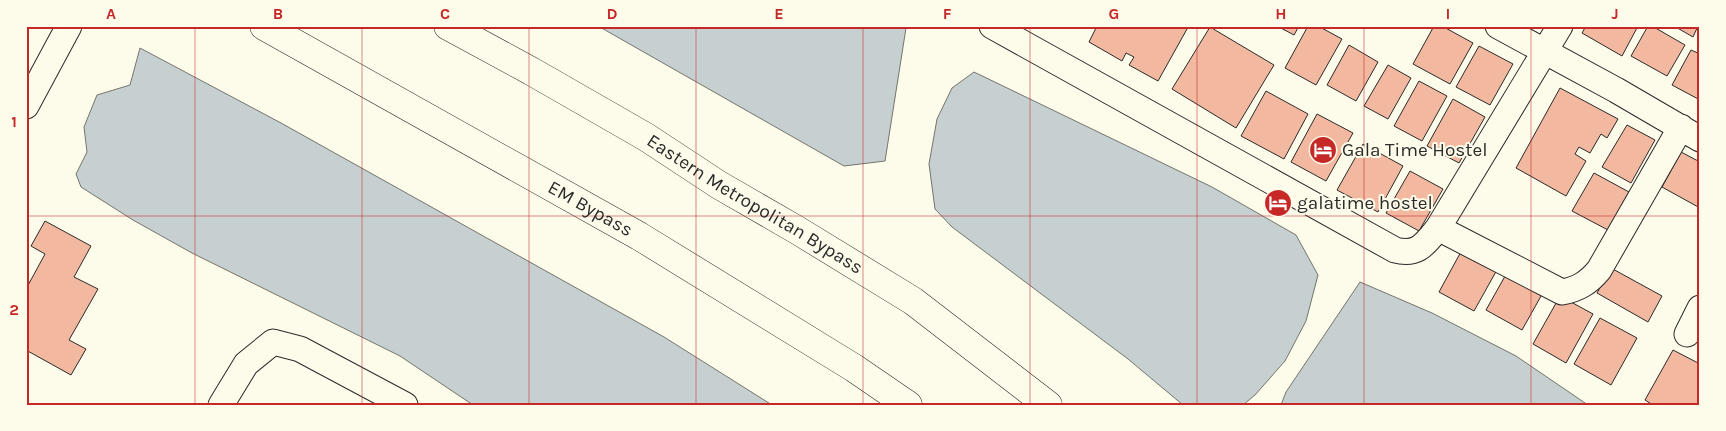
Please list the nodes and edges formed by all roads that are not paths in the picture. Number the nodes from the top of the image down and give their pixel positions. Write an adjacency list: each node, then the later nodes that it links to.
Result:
1 (69, 26): 8 (street)
2 (264, 26): 15 (main road, EM Bypass)
3 (448, 26): 16 (main road, Eastern Metropolitan Bypass)
4 (992, 26): 10 (street)
5 (1498, 26): 7 (street)
6 (1560, 26): 7 (street)
7 (1545, 52): 9 (street); 10 (street)
8 (26, 106)
9 (1690, 133): 10 (street)
10 (1438, 228)
11 (1700, 308): 12 (street)
12 (1687, 334)
13 (221, 405): 14 (street)
14 (405, 405)
15 (908, 405)
16 (1048, 405)

